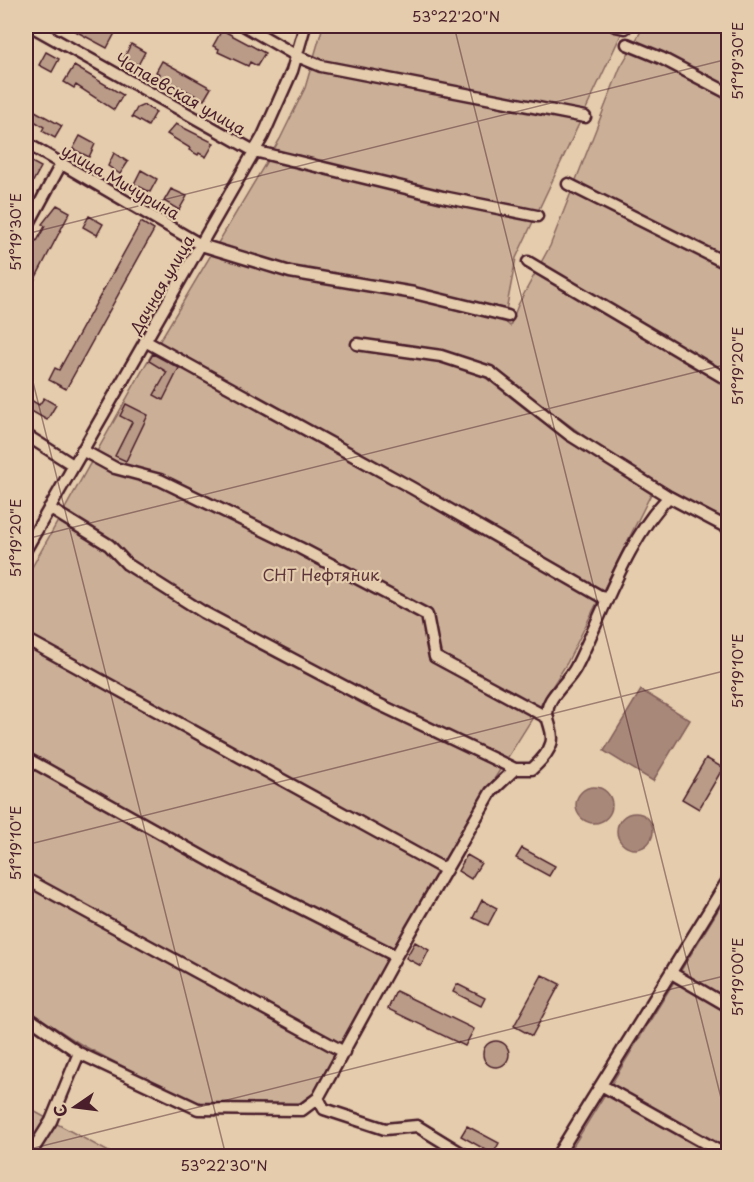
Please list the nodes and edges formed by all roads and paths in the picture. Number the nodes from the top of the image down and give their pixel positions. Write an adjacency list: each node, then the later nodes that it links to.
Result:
1 (31, 26): 11 (street, Чапаевская улица)
2 (245, 26): 7 (street)
3 (305, 26): 7 (street, Дачная улица)
4 (615, 26): 5 (street)
5 (627, 26)
6 (627, 44): 8 (street)
7 (297, 56): 9 (street); 11 (street, Дачная улица)
8 (729, 93)
9 (585, 117)
10 (26, 143): 12 (street, улица Мичурина)
11 (254, 152): 14 (street, Чапаевская улица); 16 (street, Дачная улица)
12 (61, 164): 15 (street); 16 (street, улица Мичурина)
13 (568, 184): 18 (street)
14 (537, 216)
15 (26, 229)
16 (201, 245): 19 (street, улица Мичурина); 20 (street, Дачная улица)
17 (528, 262): 22 (street)
18 (729, 264)
19 (508, 316)
20 (145, 341): 24 (street, Дачная улица); 30 (street)
21 (357, 344): 26 (street)
22 (729, 380)
23 (26, 435): 25 (street)
24 (82, 450): 25 (street, Дачная улица); 32 (street)
25 (73, 465): 27 (street, Дачная улица)
26 (669, 497): 28 (street); 30 (street)
27 (49, 508): 29 (street, Дачная улица); 34 (street)
28 (729, 528)
29 (26, 549)
30 (607, 600): 32 (street)
31 (26, 639): 35 (street)
32 (548, 717): 34 (street)
33 (26, 758): 38 (street)
34 (515, 769): 35 (street)
35 (447, 870): 38 (street)
36 (26, 879): 42 (street)
37 (729, 880): 39 (street)
38 (396, 956): 42 (street)
39 (673, 974): 40 (street); 44 (street)
40 (729, 1006)
41 (26, 1016): 43 (street)
42 (344, 1052): 45 (street)
43 (79, 1053): 45 (street); 46 (street)
44 (601, 1085): 48 (street); 49 (street)
45 (318, 1098): 47 (street)
46 (29, 1156)
47 (466, 1156)
48 (557, 1156)
49 (728, 1156)

